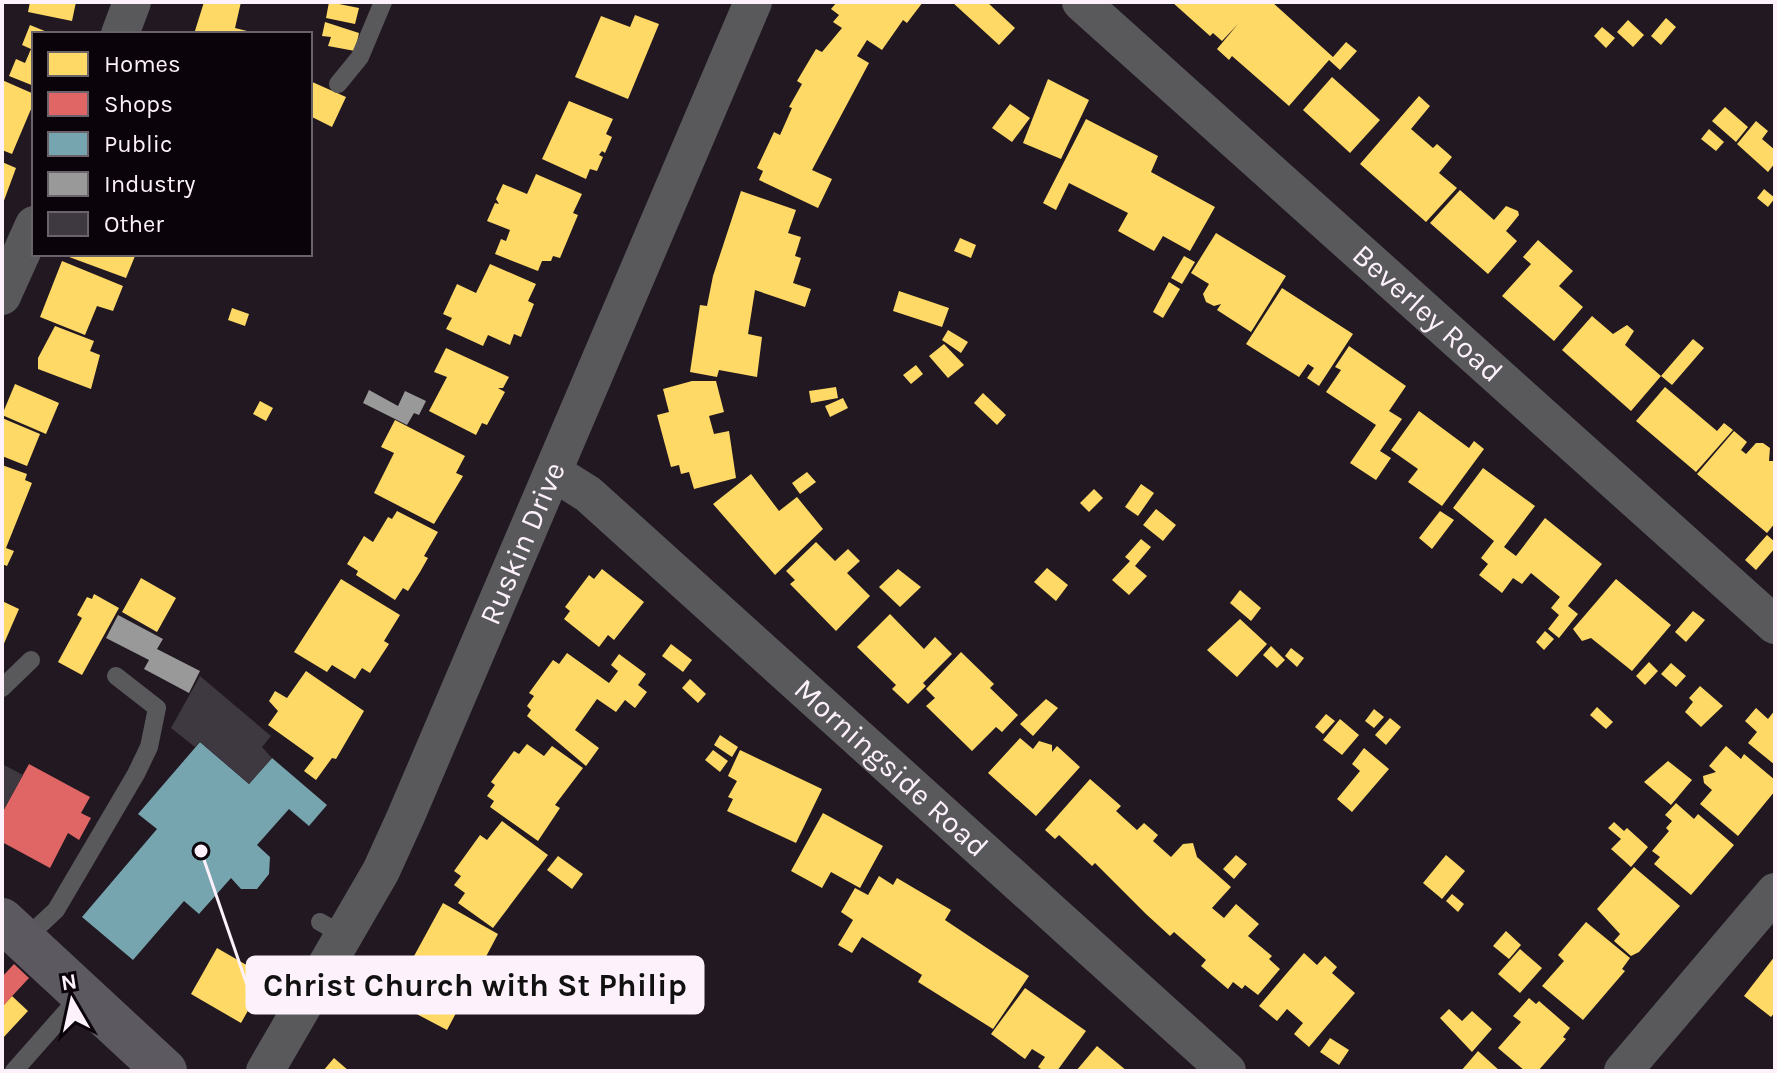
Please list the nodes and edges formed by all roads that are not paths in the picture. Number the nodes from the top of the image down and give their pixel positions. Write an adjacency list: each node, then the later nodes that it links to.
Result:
1 (132, 2): 5 (street)
2 (383, 2): 6 (lane)
3 (753, 2): 9 (street, Ruskin Drive)
4 (1081, 2): 10 (street, Beverley Road)
5 (121, 32)
6 (338, 84)
7 (32, 229): 8 (street)
8 (2, 296)
9 (553, 472): 19 (street, Ruskin Drive); 20 (street, Morningside Road)
10 (1775, 625)
11 (31, 660): 13 (lane)
12 (116, 676): 15 (lane)
13 (2, 688)
14 (1775, 892): 21 (street)
15 (14, 930): 16 (main road)
16 (81, 995): 17 (lane); 18 (main road)
17 (14, 1071)
18 (165, 1071)
19 (265, 1071)
20 (1227, 1071)
21 (1623, 1071)

